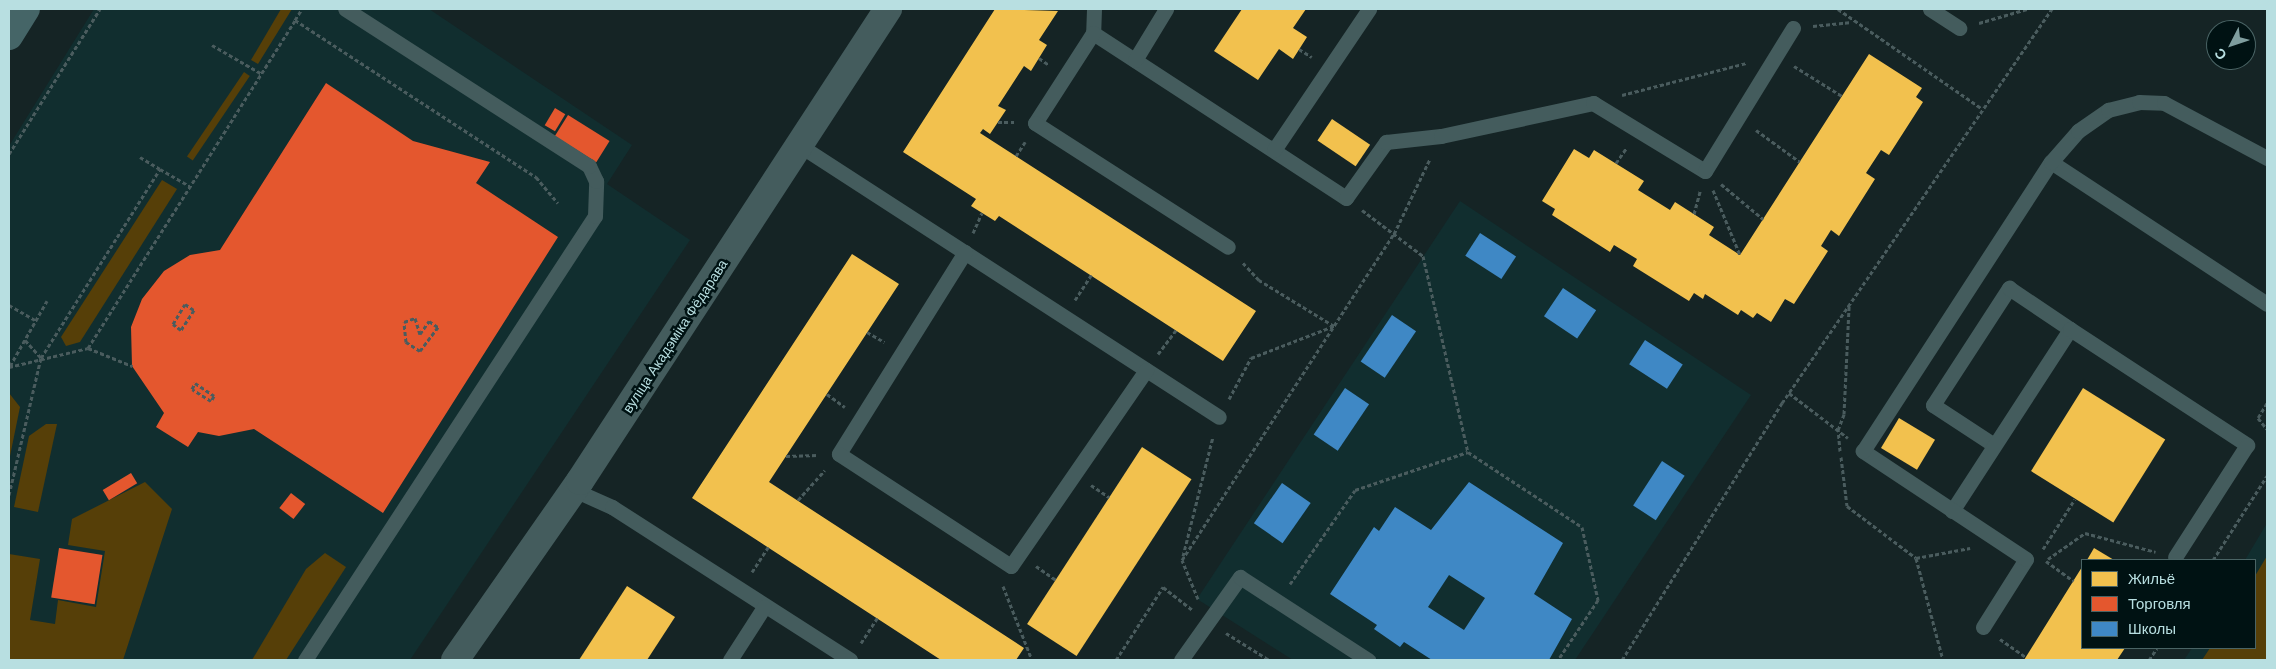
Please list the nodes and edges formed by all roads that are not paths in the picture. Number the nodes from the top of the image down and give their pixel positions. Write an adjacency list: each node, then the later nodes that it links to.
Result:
1 (26, 9): 11 (main road)
2 (345, 9): 29 (lane)
3 (888, 9): 13 (street, вуліца Акадэміка Фёдарава)
4 (1094, 9): 10 (lane)
5 (1166, 9): 12 (lane)
6 (1369, 9): 14 (lane)
7 (1930, 9): 9 (lane)
8 (1793, 28): 14 (lane)
9 (1959, 28)
10 (1093, 33): 12 (lane); 17 (lane)
11 (9, 36)
12 (1134, 60): 14 (lane)
13 (800, 145): 18 (lane); 24 (street, вуліца Акадэміка Фёдарава)
14 (1274, 150)
15 (2267, 158): 16 (lane)
16 (2051, 162): 19 (lane); 25 (lane)
17 (1228, 247)
18 (964, 252): 21 (lane); 21 (lane)
19 (2267, 304)
20 (2070, 329): 23 (lane); 23 (lane); 26 (lane)
21 (1146, 370): 22 (lane)
22 (1218, 417)
23 (1994, 445): 25 (lane)
24 (574, 490): 27 (lane); 30 (street, вуліца Акадэміка Фёдарава)
25 (1952, 511): 28 (lane)
26 (2175, 557)
27 (764, 607): 31 (lane); 32 (lane)
28 (1983, 627)
29 (305, 660)
30 (456, 660)
31 (730, 660)
32 (849, 660)
33 (1181, 660): 34 (lane)
34 (1368, 660)

